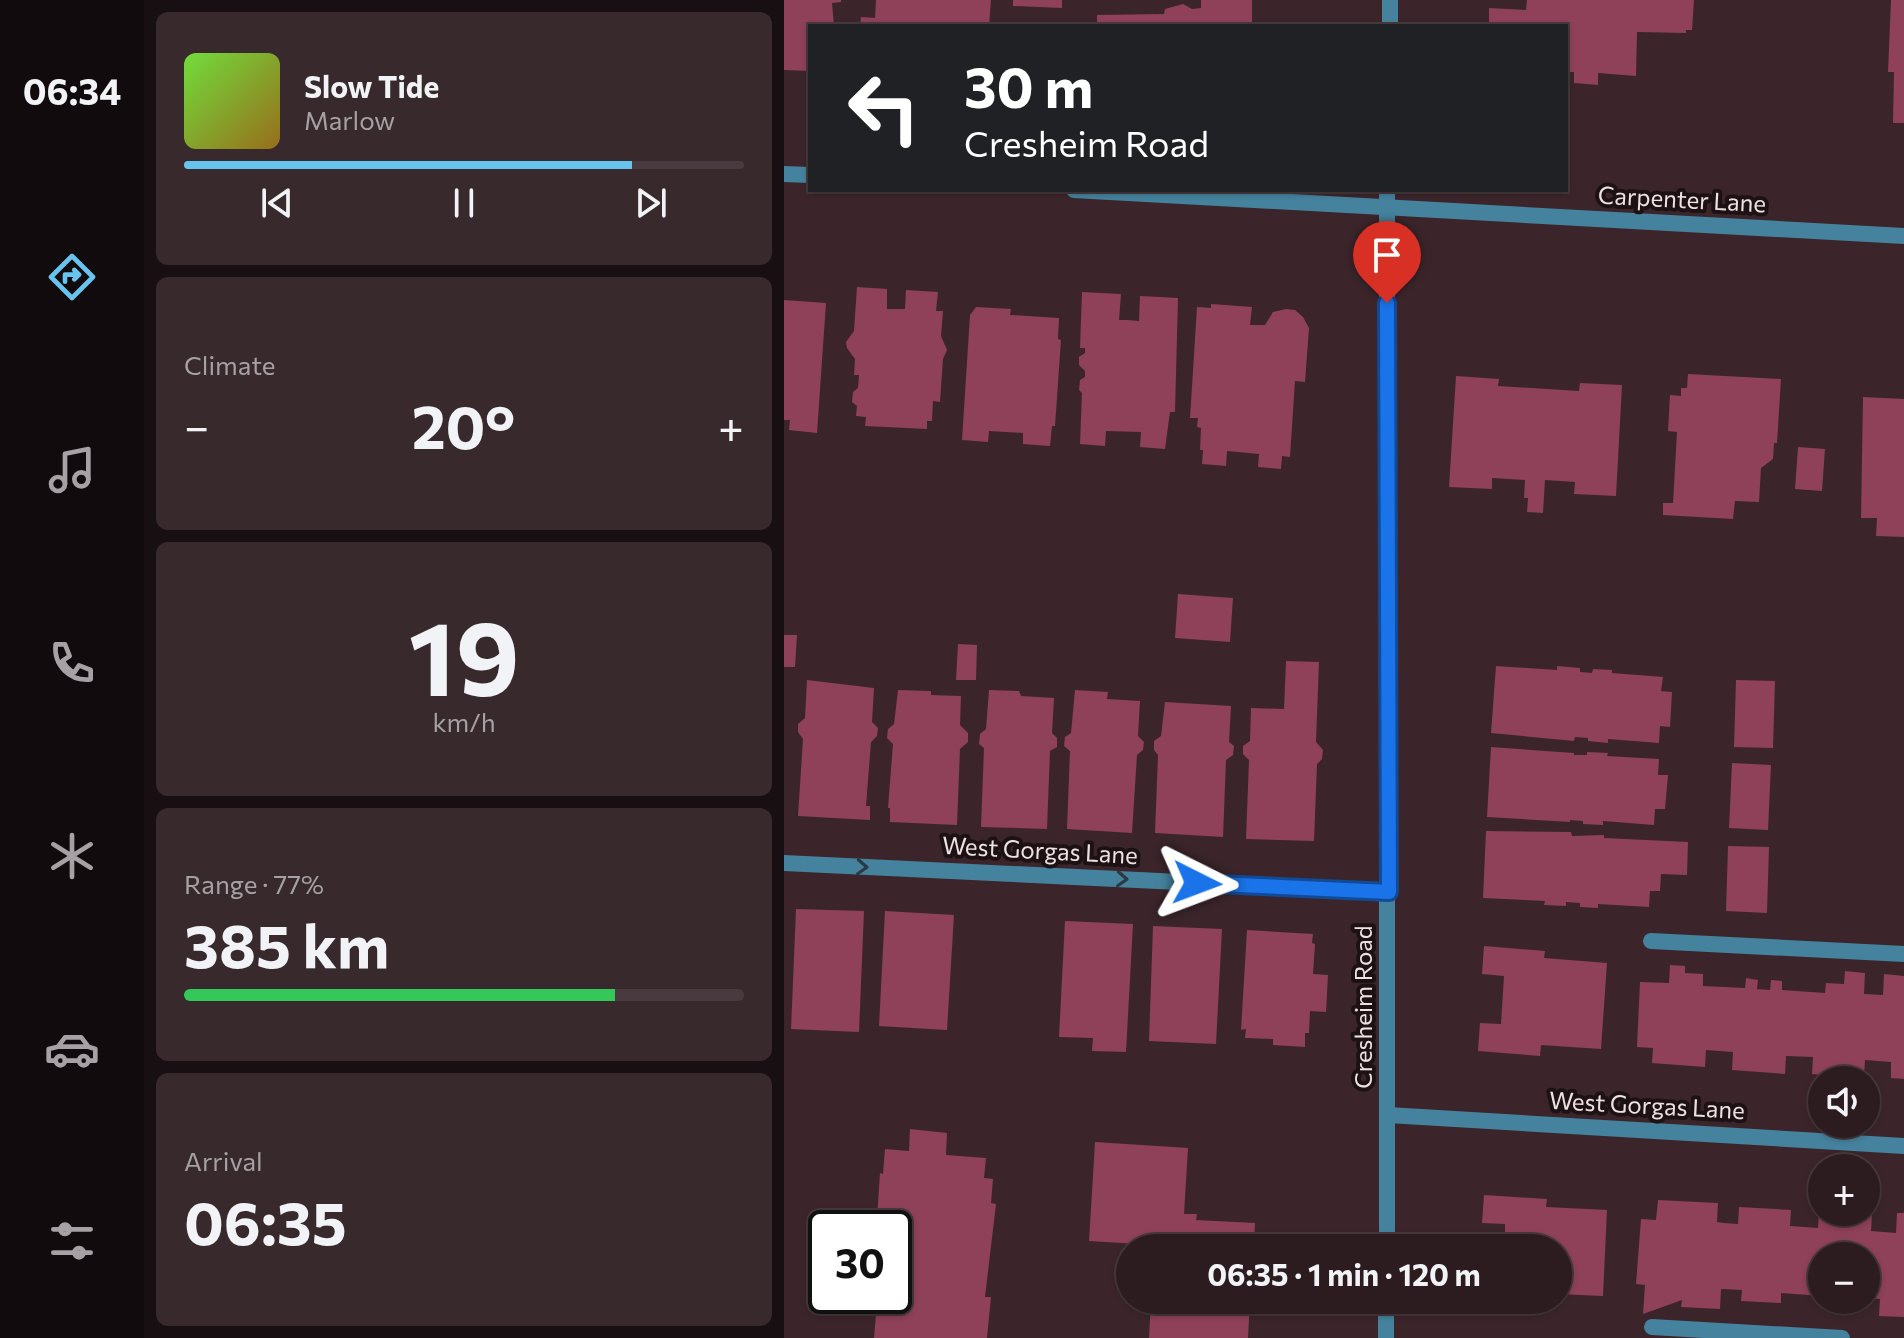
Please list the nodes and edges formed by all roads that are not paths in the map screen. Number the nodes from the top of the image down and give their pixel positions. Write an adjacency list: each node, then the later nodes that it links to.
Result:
1 (1390, 0): 2 (street)
2 (1390, 24)
3 (784, 174): 4 (street)
4 (808, 175)
5 (1144, 192): 6 (street, Carpenter Lane)
6 (1387, 199): 7 (street, Carpenter Lane); 9 (street, Cresheim Road)
7 (1904, 236)
8 (784, 863): 9 (street, West Gorgas Lane, one-way to 9)
9 (1389, 892): 12 (street, Cresheim Road)
10 (1651, 941): 11 (street)
11 (1904, 954)
12 (1388, 1115): 13 (street, West Gorgas Lane); 14 (street, Cresheim Road)
13 (1904, 1146)
14 (1387, 1234)
15 (1386, 1314): 17 (street)
16 (1652, 1327): 18 (street)
17 (1386, 1338)
18 (1842, 1338)

